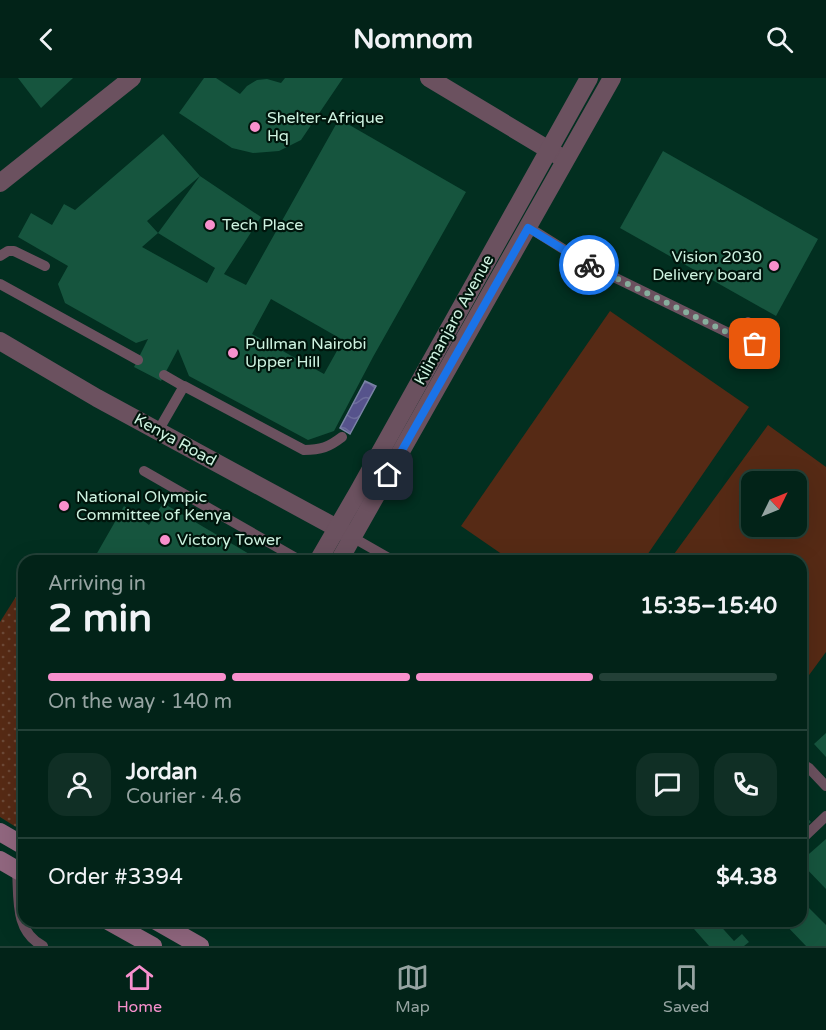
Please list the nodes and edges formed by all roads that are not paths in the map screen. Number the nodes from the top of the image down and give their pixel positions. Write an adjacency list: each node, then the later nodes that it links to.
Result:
1 (132, 78): 7 (street)
2 (429, 78): 5 (street)
3 (589, 78): 5 (street, Kilimanjaro Avenue)
4 (612, 78): 6 (street, Kilimanjaro Avenue)
5 (549, 151): 6 (street); 22 (street, Kilimanjaro Avenue)
6 (566, 160): 8 (street, Kilimanjaro Avenue)
7 (0, 183)
8 (528, 228): 13 (lane); 22 (street, Kilimanjaro Avenue)
9 (0, 256): 10 (lane)
10 (45, 266)
11 (0, 284): 16 (lane)
12 (748, 322): 13 (lane)
13 (741, 339): 15 (lane)
14 (0, 341): 19 (street, Kenya Road)
15 (769, 348)
16 (138, 360)
17 (164, 375): 18 (lane)
18 (183, 386): 19 (lane); 20 (lane)
19 (158, 431): 22 (street, Kenya Road)
20 (342, 437)
21 (144, 471): 23 (lane)
22 (345, 533): 24 (street, Kilimanjaro Avenue); 25 (street, Kilimanjaro Avenue); 26 (lane)
23 (289, 555)
24 (324, 555)
25 (340, 555)
26 (384, 555)
27 (807, 767): 28 (lane)
28 (826, 786)
29 (826, 816): 31 (lane)
30 (0, 832): 32 (street)
31 (807, 834)
32 (18, 842)
33 (0, 860): 34 (street)
34 (18, 871)
35 (24, 927): 38 (lane)
36 (119, 927): 39 (street)
37 (170, 927): 40 (street)
38 (43, 946)
39 (153, 946)
40 (200, 946)

